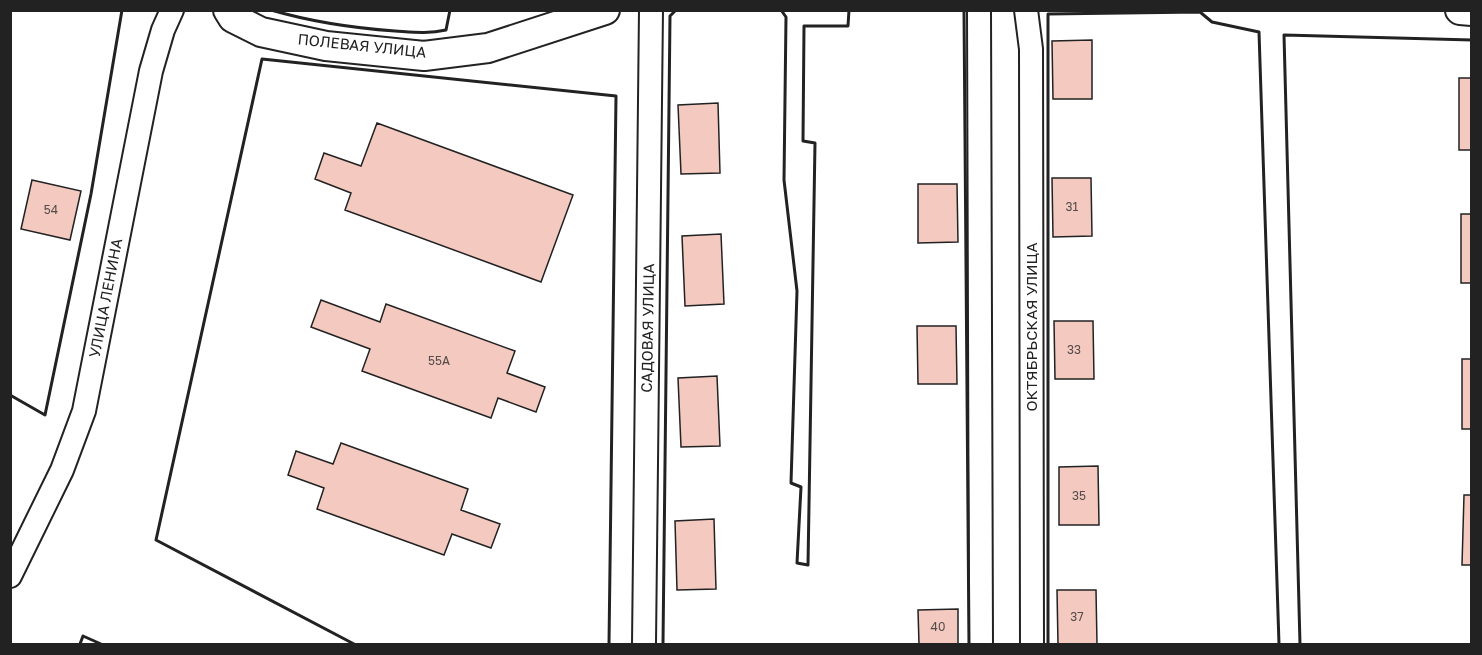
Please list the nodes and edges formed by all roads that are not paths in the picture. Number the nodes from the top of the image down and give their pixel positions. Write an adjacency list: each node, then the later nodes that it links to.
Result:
1 (172, 10): 9 (street, УЛИЦА ЛЕНИНА)
2 (228, 10): 8 (street, ПОЛЕВАЯ УЛИЦА)
3 (651, 10): 10 (street, САДОВАЯ УЛИЦА)
4 (979, 10): 11 (street)
5 (1026, 10): 12 (street, ОКТЯБРЬСКАЯ УЛИЦА)
6 (1460, 10): 7 (street)
7 (1472, 11)
8 (588, 13)
9 (10, 576)
10 (644, 645)
11 (981, 645)
12 (1032, 645)

